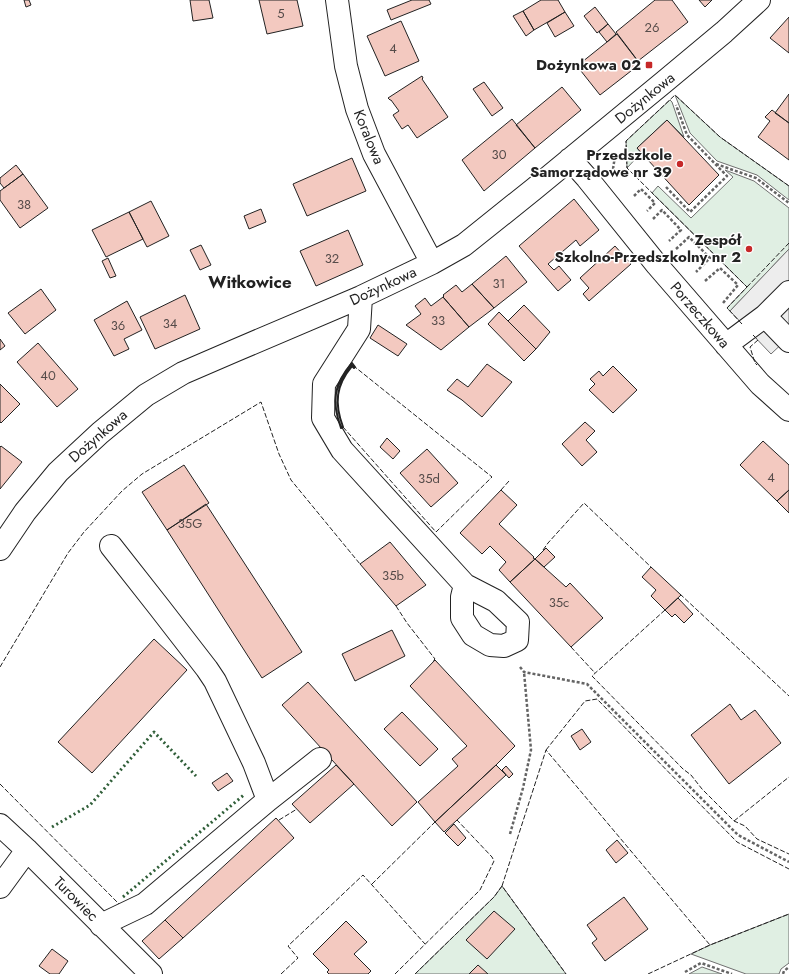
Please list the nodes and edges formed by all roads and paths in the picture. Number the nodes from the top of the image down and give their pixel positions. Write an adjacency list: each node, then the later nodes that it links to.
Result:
1 (337, 0): 13 (street, Koralowa)
2 (759, 0): 4 (street, Dożynkowa)
3 (674, 101): 5 (path)
4 (570, 159): 13 (street, Dożynkowa); 21 (street, Porzeczkowa)
5 (716, 164): 6 (path); 8 (path)
6 (666, 187)
7 (630, 200): 9 (path)
8 (789, 203)
9 (643, 215)
10 (650, 222): 11 (path)
11 (668, 242)
12 (675, 250): 14 (path)
13 (432, 263): 17 (street, Dożynkowa)
14 (695, 273)
15 (703, 283): 18 (path)
16 (789, 292): 19 (street)
17 (361, 297): 24 (street, Dożynkowa); 25 (street)
18 (720, 306)
19 (764, 316): 20 (street); 21 (street)
20 (789, 341)
21 (726, 345): 22 (street, Porzeczkowa)
22 (789, 410)
23 (111, 546): 29 (street)
24 (0, 549)
25 (465, 585): 26 (street); 26 (street)
26 (504, 646): 27 (path)
27 (524, 672): 31 (path); 33 (path)
28 (320, 759): 29 (street)
29 (268, 800): 35 (street)
30 (0, 825): 32 (street, Turowiec)
31 (510, 834)
32 (27, 850): 34 (street); 35 (street, Turowiec)
33 (789, 862)
34 (0, 887)
35 (101, 924): 37 (street, Turowiec)
36 (789, 967): 40 (path)
37 (147, 972)
38 (685, 972): 39 (path)
39 (732, 974)
40 (783, 974)

